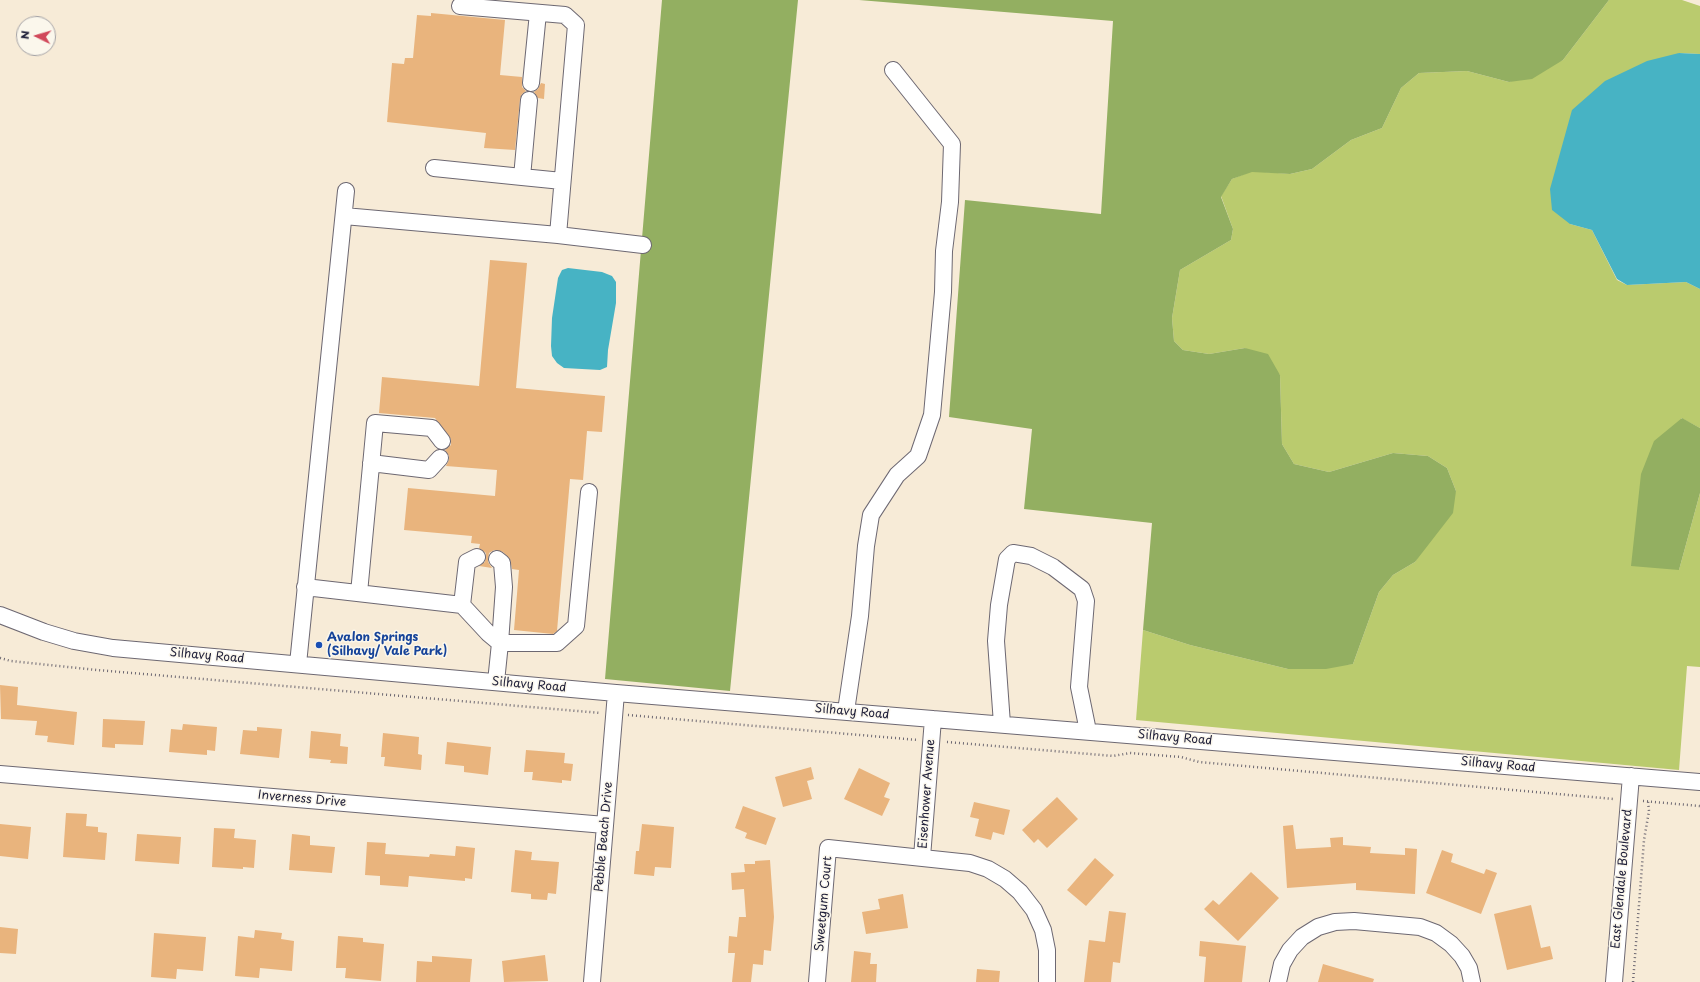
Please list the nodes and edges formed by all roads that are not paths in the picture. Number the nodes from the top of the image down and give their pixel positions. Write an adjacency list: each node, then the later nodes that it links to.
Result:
1 (460, 6): 2 (street)
2 (538, 13): 4 (street); 8 (street)
3 (893, 70): 27 (street)
4 (531, 82)
5 (530, 100): 7 (street)
6 (434, 168): 7 (street)
7 (522, 177): 8 (street)
8 (562, 181): 11 (street)
9 (346, 191): 10 (street)
10 (344, 216): 11 (street); 19 (street)
11 (558, 235): 12 (street)
12 (643, 244)
13 (442, 441): 15 (street)
14 (440, 458): 15 (street)
15 (371, 463): 20 (street)
16 (589, 492): 23 (street)
17 (477, 557): 21 (street)
18 (497, 559): 23 (street)
19 (305, 587): 20 (street); 24 (street)
20 (359, 593): 21 (street)
21 (462, 605): 23 (street)
22 (3, 615): 24 (street, Silhavy Road)
23 (500, 643): 25 (street)
24 (298, 664): 25 (street, Silhavy Road)
25 (496, 682): 26 (street, Silhavy Road)
26 (616, 693): 27 (street, Silhavy Road); 34 (street, Pebble Beach Drive)
27 (846, 711): 28 (street, Silhavy Road)
28 (933, 719): 29 (street, Silhavy Road); 35 (street, Eisenhower Avenue)
29 (1002, 724): 30 (street, Silhavy Road); 30 (street)
30 (1088, 731): 32 (street, Silhavy Road)
31 (0, 774): 34 (street, Inverness Drive)
32 (1631, 776): 33 (street, Silhavy Road); 41 (street, East Glendale Boulevard)
33 (1700, 782)
34 (605, 825): 36 (street, Pebble Beach Drive)
35 (922, 857): 37 (street, Sweetgum Court); 38 (street, Eisenhower Avenue)
36 (592, 982)
37 (817, 982)
38 (1047, 982)
39 (1278, 982): 40 (street)
40 (1472, 982)
41 (1614, 982)

